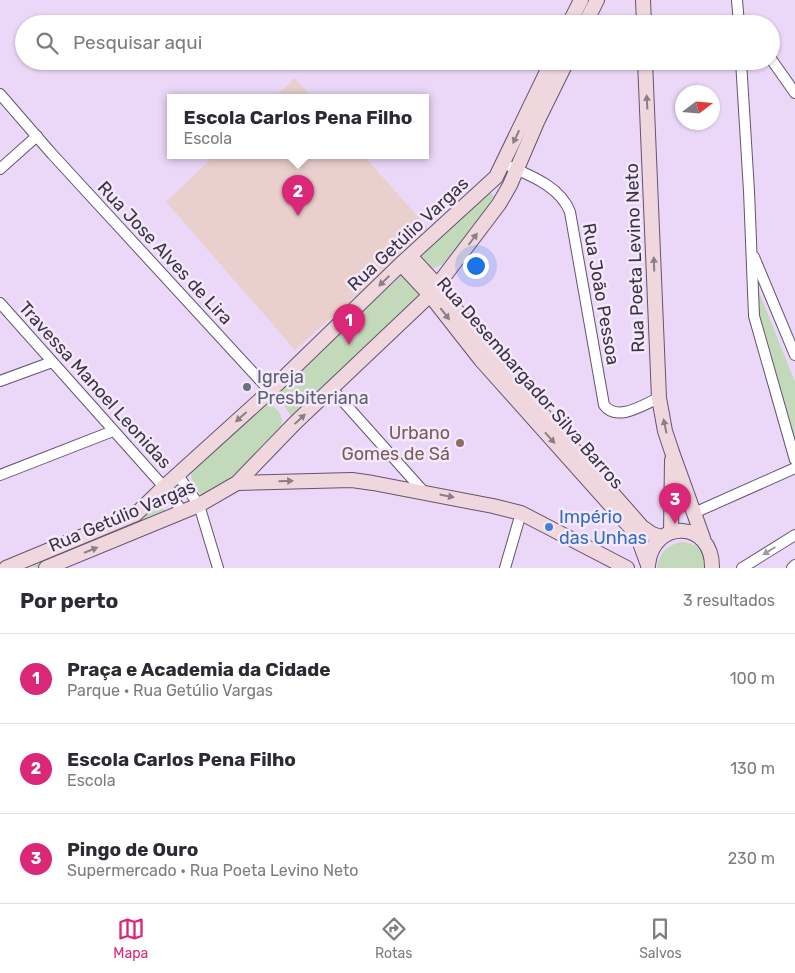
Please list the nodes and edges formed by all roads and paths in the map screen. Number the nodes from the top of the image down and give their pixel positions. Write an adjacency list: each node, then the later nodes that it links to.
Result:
1 (581, 0): 6 (main road)
2 (597, 0): 7 (main road)
3 (643, 0): 8 (main road)
4 (737, 0): 5 (street)
5 (738, 11): 9 (street); 10 (street)
6 (574, 15)
7 (590, 15)
8 (644, 15)
9 (738, 15)
10 (741, 15)
11 (550, 70): 16 (main road, Rua Getúlio Vargas)
12 (561, 70): 16 (main road, Rua Getúlio Vargas)
13 (645, 70): 31 (main road, Rua Poeta Levino Neto, one-way to 13)
14 (742, 70): 22 (street)
15 (779, 70): 17 (street)
16 (545, 92): 20 (main road, Rua Getúlio Vargas)
17 (795, 93)
18 (0, 94): 19 (street, Rua Jose Alves de Lira)
19 (37, 136): 21 (street); 30 (street, Rua Jose Alves de Lira)
20 (509, 166): 23 (main road, Rua Getúlio Vargas); 24 (main road, Rua Getúlio Vargas, one-way to 20); 31 (street, Rua João Pessoa)
21 (0, 169)
22 (751, 251): 26 (street); 34 (street)
23 (406, 260): 24 (main road, Rua Desembargador Silva Barros); 30 (main road, Rua Getúlio Vargas, one-way to 30)
24 (434, 290): 29 (main road, Rua Getúlio Vargas); 35 (main road, Rua Desembargador Silva Barros)
25 (0, 303): 27 (street, Travessa Manoel Leonidas)
26 (795, 355)
27 (52, 362): 28 (street); 32 (street, Travessa Manoel Leonidas)
28 (0, 381)
29 (332, 389): 39 (main road, Rua Getúlio Vargas, one-way to 29); 41 (street)
30 (270, 391): 37 (main road, Rua Getúlio Vargas, one-way to 37)
31 (659, 398): 33 (main road, Rua Poeta Levino Neto, one-way to 31)
32 (113, 431): 38 (street); 40 (street, Travessa Manoel Leonidas)
33 (672, 452): 44 (main road, Rua Poeta Levino Neto); 46 (main road, Rua Poeta Levino Neto)
34 (795, 460)
35 (584, 467): 46 (main road, Rua Desembargador Silva Barros); 50 (main road, Rua Desembargador Silva Barros)
36 (795, 468): 44 (street)
37 (177, 474): 40 (main road, Rua Getúlio Vargas); 42 (street)
38 (0, 475)
39 (237, 483): 41 (main road, one-way to 41); 42 (main road, Rua Getúlio Vargas)
40 (164, 486): 43 (street, Travessa Manoel Leonidas); 49 (main road, Rua Getúlio Vargas)
41 (424, 492): 45 (main road, one-way to 45)
42 (199, 505): 43 (main road, Rua Getúlio Vargas); 54 (street)
43 (183, 512): 53 (main road, Rua Getúlio Vargas, one-way to 43)
44 (694, 512): 48 (main road, Rua Poeta Levino Neto)
45 (521, 513): 55 (street); 56 (main road)
46 (666, 535): 48 (main road); 50 (main road)
47 (795, 535): 59 (street, one-way to 59)
48 (706, 543): 57 (main road); 58 (main road)
49 (21, 565): 52 (main road, Rua Getúlio Vargas)
50 (648, 566)
51 (795, 566): 60 (street)
52 (6, 568)
53 (46, 568)
54 (218, 568)
55 (504, 568)
56 (627, 568)
57 (712, 568)
58 (719, 568)
59 (742, 568)
60 (792, 568)

